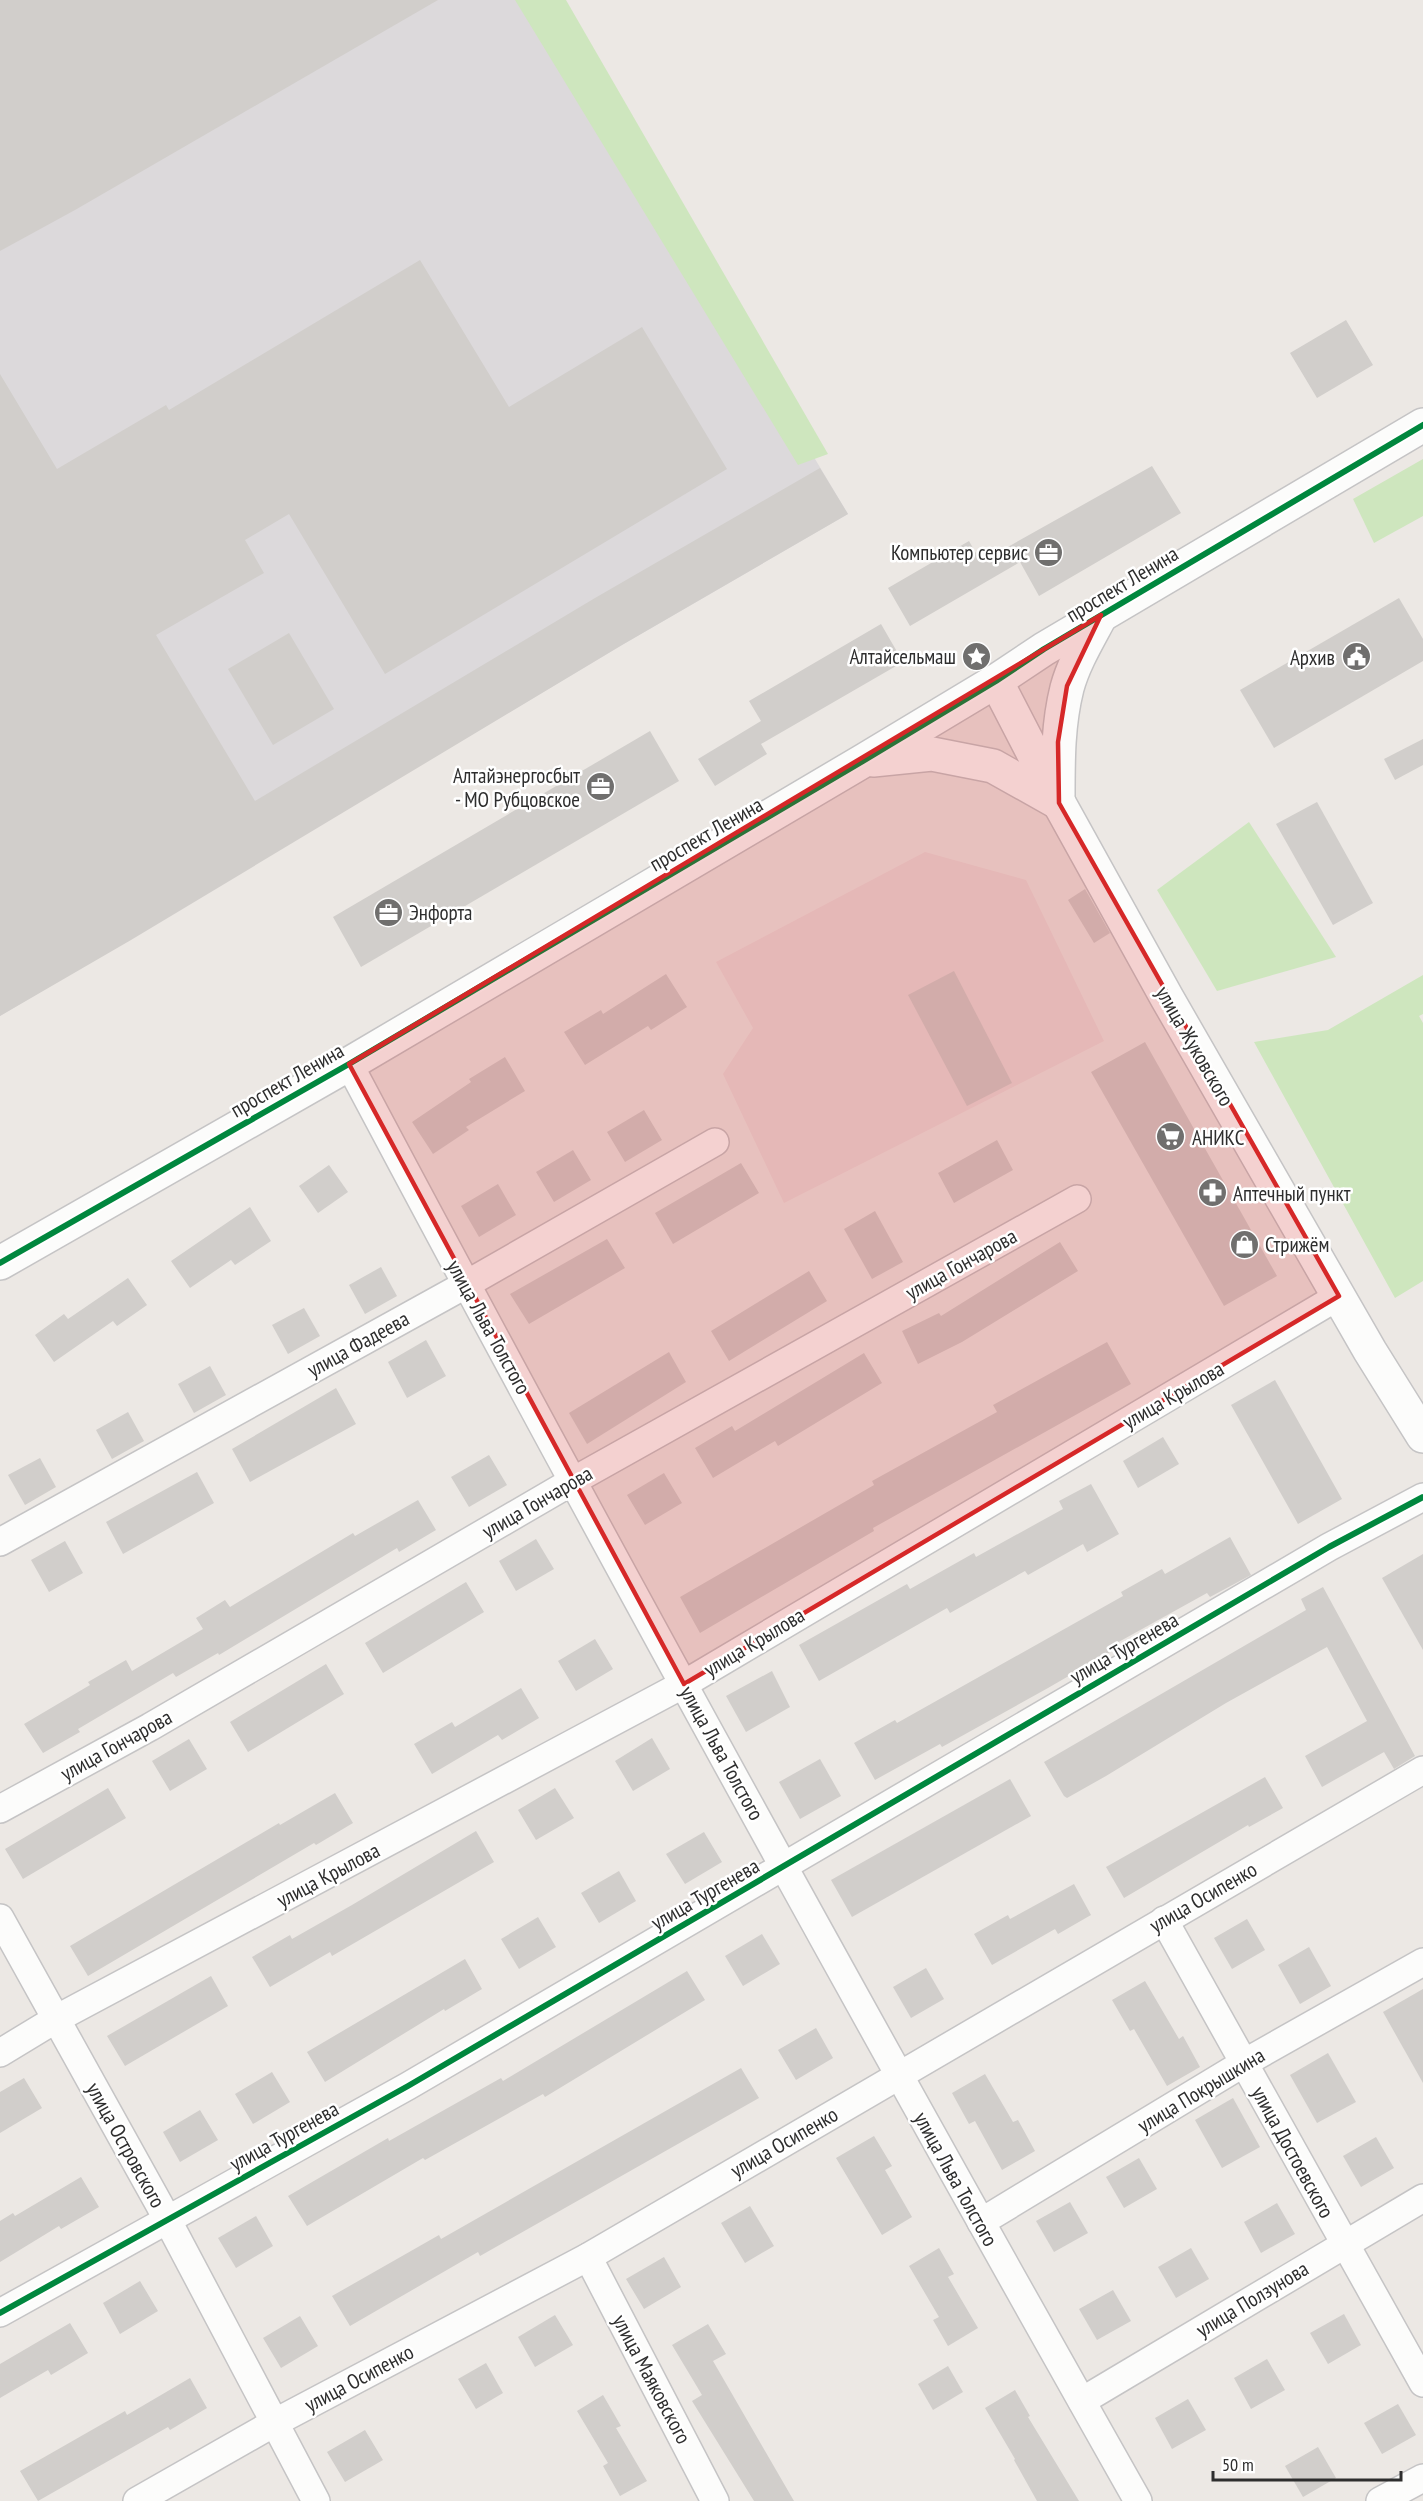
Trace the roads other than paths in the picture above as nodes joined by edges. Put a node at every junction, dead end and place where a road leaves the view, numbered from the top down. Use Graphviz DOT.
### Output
graph roads {
  1 [pos="1423,425"];
  2 [pos="1101,615"];
  3 [pos="996,681"];
  4 [pos="863,761"];
  5 [pos="1059,803"];
  6 [pos="348,1064"];
  7 [pos="715,1142"];
  8 [pos="1077,1199"];
  9 [pos="0,1263"];
  10 [pos="465,1284"];
  11 [pos="1339,1296"];
  12 [pos="1423,1436"];
  13 [pos="573,1481"];
  14 [pos="1423,1497"];
  15 [pos="0,1542"];
  16 [pos="684,1684"];
  17 [pos="1423,1770"];
  18 [pos="0,1809"];
  19 [pos="784,1867"];
  20 [pos="0,1918"];
  21 [pos="1164,1920"];
  22 [pos="1423,1962"];
  23 [pos="56,2019"];
  24 [pos="0,2053"];
  25 [pos="1244,2063"];
  26 [pos="898,2075"];
  27 [pos="1423,2198"];
  28 [pos="167,2219"];
  29 [pos="981,2222"];
  30 [pos="1345,2244"];
  31 [pos="588,2257"];
  32 [pos="0,2313"];
  33 [pos="1423,2383"];
  34 [pos="1082,2401"];
  35 [pos="274,2424"];
  36 [pos="1423,2478"];
  37 [pos="137,2501"];
  38 [pos="316,2501"];
  39 [pos="715,2501"];
  40 [pos="1138,2501"];
  41 [pos="1380,2501"];
  1 -- 2 [label="street, проспект Ленина"];
  2 -- 3 [label="street, проспект Ленина"];
  2 -- 5 [label="street"];
  3 -- 4 [label="street, проспект Ленина"];
  3 -- 5 [label="street, улица Жуковского"];
  4 -- 5 [label="street"];
  4 -- 6 [label="street, проспект Ленина"];
  5 -- 11 [label="street, улица Жуковского"];
  6 -- 9 [label="street, проспект Ленина"];
  6 -- 10 [label="street, улица Льва Толстого"];
  7 -- 10 [label="street, улица Фадеева"];
  8 -- 13 [label="street, улица Гончарова"];
  10 -- 13 [label="street, улица Льва Толстого"];
  10 -- 15 [label="street, улица Фадеева"];
  11 -- 12 [label="street, улица Жуковского"];
  11 -- 16 [label="street, улица Крылова"];
  13 -- 16 [label="street, улица Льва Толстого"];
  13 -- 18 [label="street, улица Гончарова"];
  14 -- 19 [label="street, улица Тургенева"];
  16 -- 19 [label="street, улица Льва Толстого"];
  16 -- 23 [label="street, улица Крылова"];
  17 -- 21 [label="street, улица Осипенко"];
  19 -- 26 [label="street, улица Льва Толстого"];
  19 -- 28 [label="street, улица Тургенева"];
  20 -- 23 [label="street, улица Островского"];
  21 -- 25 [label="street, улица Достоевского"];
  21 -- 26 [label="street, улица Осипенко"];
  22 -- 25 [label="street, улица Покрышкина"];
  23 -- 24 [label="street, улица Крылова"];
  23 -- 28 [label="street, улица Островского"];
  25 -- 29 [label="street, улица Покрышкина"];
  25 -- 30 [label="street, улица Достоевского"];
  26 -- 29 [label="street, улица Льва Толстого"];
  26 -- 31 [label="street, улица Осипенко"];
  27 -- 30 [label="street, улица Ползунова"];
  28 -- 32 [label="street, улица Тургенева"];
  28 -- 35 [label="street, улица Островского"];
  29 -- 34 [label="street, улица Льва Толстого"];
  30 -- 33 [label="street, улица Достоевского"];
  30 -- 34 [label="street, улица Ползунова"];
  31 -- 35 [label="street, улица Осипенко"];
  31 -- 39 [label="street, улица Маяковского"];
  34 -- 40 [label="street, улица Льва Толстого"];
  35 -- 37 [label="street, улица Осипенко"];
  35 -- 38 [label="street, улица Островского"];
  36 -- 41 [label="street"];
}
